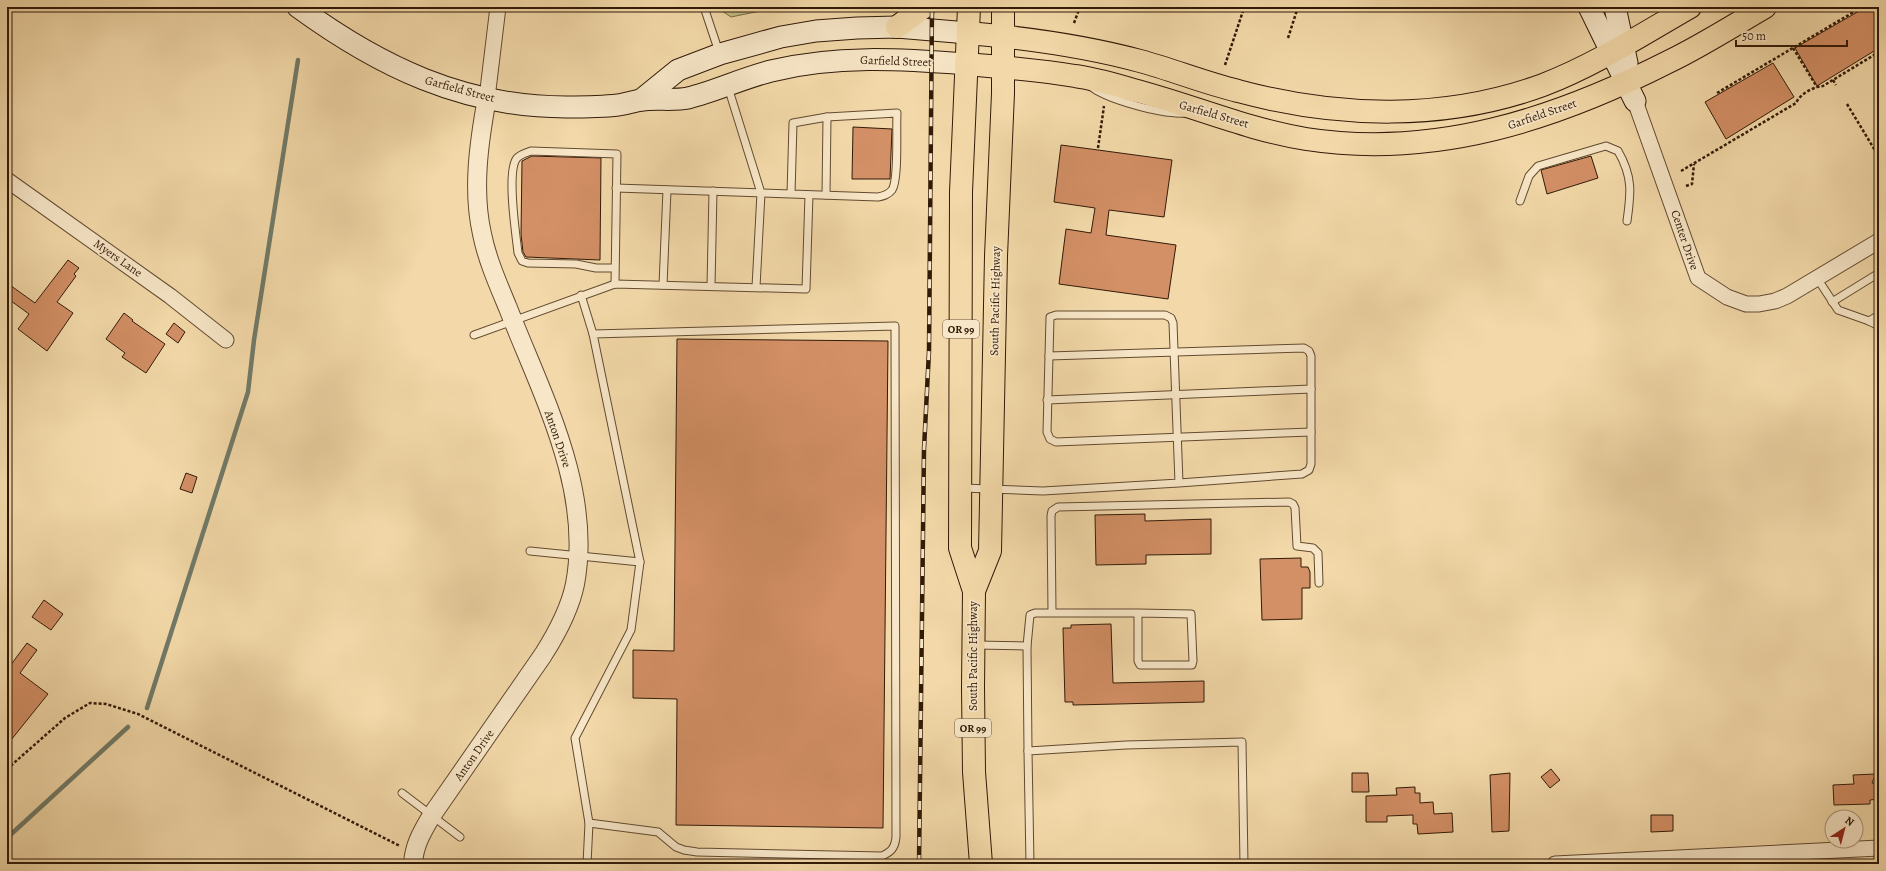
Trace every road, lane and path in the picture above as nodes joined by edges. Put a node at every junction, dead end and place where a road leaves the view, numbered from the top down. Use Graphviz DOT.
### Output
graph roads {
  1 [pos="298,7"];
  2 [pos="498,7"];
  3 [pos="704,7"];
  4 [pos="924,7"];
  5 [pos="940,7"];
  6 [pos="1003,7"];
  7 [pos="1080,7"];
  8 [pos="1298,7"];
  9 [pos="1589,7"];
  10 [pos="1615,7"];
  11 [pos="1690,7"];
  12 [pos="1765,7"];
  13 [pos="1862,7"];
  14 [pos="962,8"];
  15 [pos="1243,12"];
  16 [pos="1074,23"];
  17 [pos="897,27"];
  18 [pos="968,33"];
  19 [pos="1002,36"];
  20 [pos="1288,38"];
  21 [pos="1617,48"];
  22 [pos="1793,48"];
  23 [pos="1879,52"];
  24 [pos="720,54"];
  25 [pos="966,64"];
  26 [pos="1225,65"];
  27 [pos="1003,67"];
  28 [pos="1833,80"];
  29 [pos="1628,81"];
  30 [pos="728,84"];
  31 [pos="1836,85"];
  32 [pos="1817,87"];
  33 [pos="1717,93"];
  34 [pos="488,98"];
  35 [pos="641,100"];
  36 [pos="1104,101"];
  37 [pos="1635,101"];
  38 [pos="1847,104"];
  39 [pos="827,117"];
  40 [pos="1098,148"];
  41 [pos="1879,157"];
  42 [pos="1694,163"];
  43 [pos="1681,171"];
  44 [pos="7,180"];
  45 [pos="1686,186"];
  46 [pos="616,188"];
  47 [pos="667,190"];
  48 [pos="713,191"];
  49 [pos="761,193"];
  50 [pos="791,194"];
  51 [pos="809,195"];
  52 [pos="826,195"];
  53 [pos="1520,201"];
  54 [pos="1627,221"];
  55 [pos="1879,241"];
  56 [pos="615,268"];
  57 [pos="1879,273"];
  58 [pos="1817,278"];
  59 [pos="615,284"];
  60 [pos="663,285"];
  61 [pos="711,286"];
  62 [pos="756,287"];
  63 [pos="581,295"];
  64 [pos="1832,302"];
  65 [pos="1879,315"];
  66 [pos="513,321"];
  67 [pos="1869,321"];
  68 [pos="1879,326"];
  69 [pos="593,334"];
  70 [pos="474,335"];
  71 [pos="226,340"];
  72 [pos="1173,352"];
  73 [pos="1049,356"];
  74 [pos="1311,389"];
  75 [pos="1175,394"];
  76 [pos="1047,400"];
  77 [pos="1311,432"];
  78 [pos="1177,437"];
  79 [pos="1179,483"];
  80 [pos="960,488"];
  81 [pos="992,489"];
  82 [pos="530,551"];
  83 [pos="577,555"];
  84 [pos="640,562"];
  85 [pos="1319,583"];
  86 [pos="974,591"];
  87 [pos="1052,612"];
  88 [pos="1138,613"];
  89 [pos="973,645"];
  90 [pos="1027,646"];
  91 [pos="1028,752"];
  92 [pos="7,769"];
  93 [pos="402,793"];
  94 [pos="432,815"];
  95 [pos="589,823"];
  96 [pos="460,837"];
  97 [pos="1879,848"];
  98 [pos="415,851"];
  99 [pos="587,864"];
  100 [pos="981,864"];
  101 [pos="1030,864"];
  102 [pos="1244,864"];
  103 [pos="1555,864"];
  1 -- 34 [label="main road, Garfield Street"];
  2 -- 34 [label="street, Anton Drive"];
  3 -- 24 [label="lane"];
  4 -- 17 [label="main road"];
  5 -- 14 [label="path"];
  6 -- 19 [label="main road, South Pacific Highway / OR 99"];
  7 -- 16 [label="path"];
  8 -- 20 [label="path"];
  9 -- 21 [label="main road, Center Drive"];
  10 -- 21 [label="main road, Center Drive"];
  11 -- 21 [label="main road, Garfield Street"];
  12 -- 29 [label="main road, Garfield Street"];
  13 -- 22 [label="path"];
  14 -- 18 [label="main road, South Pacific Highway / OR 99"];
  15 -- 26 [label="path"];
  17 -- 18 [label="main road, Garfield Street"];
  17 -- 24 [label="main road, Garfield Street"];
  18 -- 19 [label="main road, Garfield Street"];
  18 -- 25 [label="main road, South Pacific Highway / OR 99"];
  19 -- 21 [label="main road, Garfield Street"];
  19 -- 27 [label="main road, South Pacific Highway / OR 99"];
  21 -- 29 [label="main road, Center Drive"];
  22 -- 32 [label="path"];
  22 -- 33 [label="path"];
  23 -- 28 [label="path"];
  24 -- 35 [label="main road, Garfield Street"];
  25 -- 27 [label="main road, Garfield Street"];
  25 -- 30 [label="main road, Garfield Street"];
  25 -- 80 [label="main road, South Pacific Highway / OR 99"];
  27 -- 29 [label="main road, Garfield Street"];
  27 -- 81 [label="main road, South Pacific Highway / OR 99"];
  28 -- 31 [label="path"];
  28 -- 32 [label="path"];
  29 -- 37 [label="main road, Center Drive"];
  30 -- 35 [label="main road, Garfield Street"];
  30 -- 49 [label="lane"];
  32 -- 42 [label="path"];
  34 -- 35 [label="main road, Garfield Street"];
  34 -- 66 [label="street, Anton Drive"];
  36 -- 40 [label="path"];
  37 -- 58 [label="street, Center Drive"];
  38 -- 41 [label="path"];
  39 -- 50 [label="lane"];
  39 -- 52 [label="lane"];
  39 -- 52 [label="lane"];
  42 -- 43 [label="path"];
  42 -- 45 [label="path"];
  44 -- 71 [label="street, Myers Lane"];
  46 -- 47 [label="lane"];
  46 -- 56 [label="lane"];
  46 -- 56 [label="lane"];
  47 -- 48 [label="lane"];
  47 -- 60 [label="lane"];
  48 -- 49 [label="lane"];
  48 -- 61 [label="lane"];
  49 -- 50 [label="lane"];
  49 -- 62 [label="lane"];
  50 -- 51 [label="lane"];
  51 -- 52 [label="lane"];
  51 -- 62 [label="lane"];
  53 -- 54 [label="lane"];
  55 -- 58 [label="street, Center Drive"];
  56 -- 59 [label="lane"];
  57 -- 64 [label="lane"];
  58 -- 64 [label="lane"];
  59 -- 60 [label="lane"];
  59 -- 63 [label="lane"];
  60 -- 61 [label="lane"];
  61 -- 62 [label="lane"];
  63 -- 66 [label="lane"];
  63 -- 69 [label="lane"];
  64 -- 67 [label="lane"];
  65 -- 67 [label="lane"];
  66 -- 70 [label="lane"];
  66 -- 83 [label="street, Anton Drive"];
  67 -- 68 [label="lane"];
  69 -- 84 [label="lane"];
  69 -- 95 [label="lane"];
  72 -- 73 [label="lane"];
  72 -- 73 [label="lane"];
  72 -- 74 [label="lane"];
  72 -- 75 [label="lane"];
  73 -- 76 [label="lane"];
  74 -- 75 [label="lane"];
  74 -- 77 [label="lane"];
  75 -- 76 [label="lane"];
  75 -- 78 [label="lane"];
  76 -- 78 [label="lane"];
  77 -- 78 [label="lane"];
  77 -- 79 [label="lane"];
  78 -- 79 [label="lane"];
  79 -- 81 [label="lane"];
  80 -- 81 [label="lane"];
  80 -- 86 [label="main road, South Pacific Highway / OR 99"];
  81 -- 86 [label="main road, South Pacific Highway / OR 99"];
  82 -- 83 [label="lane"];
  83 -- 84 [label="lane"];
  83 -- 94 [label="street, Anton Drive"];
  84 -- 95 [label="lane"];
  85 -- 87 [label="lane"];
  86 -- 89 [label="main road, South Pacific Highway / OR 99"];
  87 -- 88 [label="lane"];
  87 -- 90 [label="lane"];
  88 -- 88 [label="lane"];
  89 -- 90 [label="lane"];
  89 -- 100 [label="main road, South Pacific Highway / OR 99"];
  90 -- 91 [label="lane"];
  91 -- 101 [label="lane"];
  91 -- 102 [label="lane"];
  92 -- 98 [label="path"];
  93 -- 94 [label="lane"];
  94 -- 96 [label="lane"];
  94 -- 98 [label="street, Anton Drive"];
  95 -- 99 [label="lane"];
  97 -- 103 [label="street"];
}
